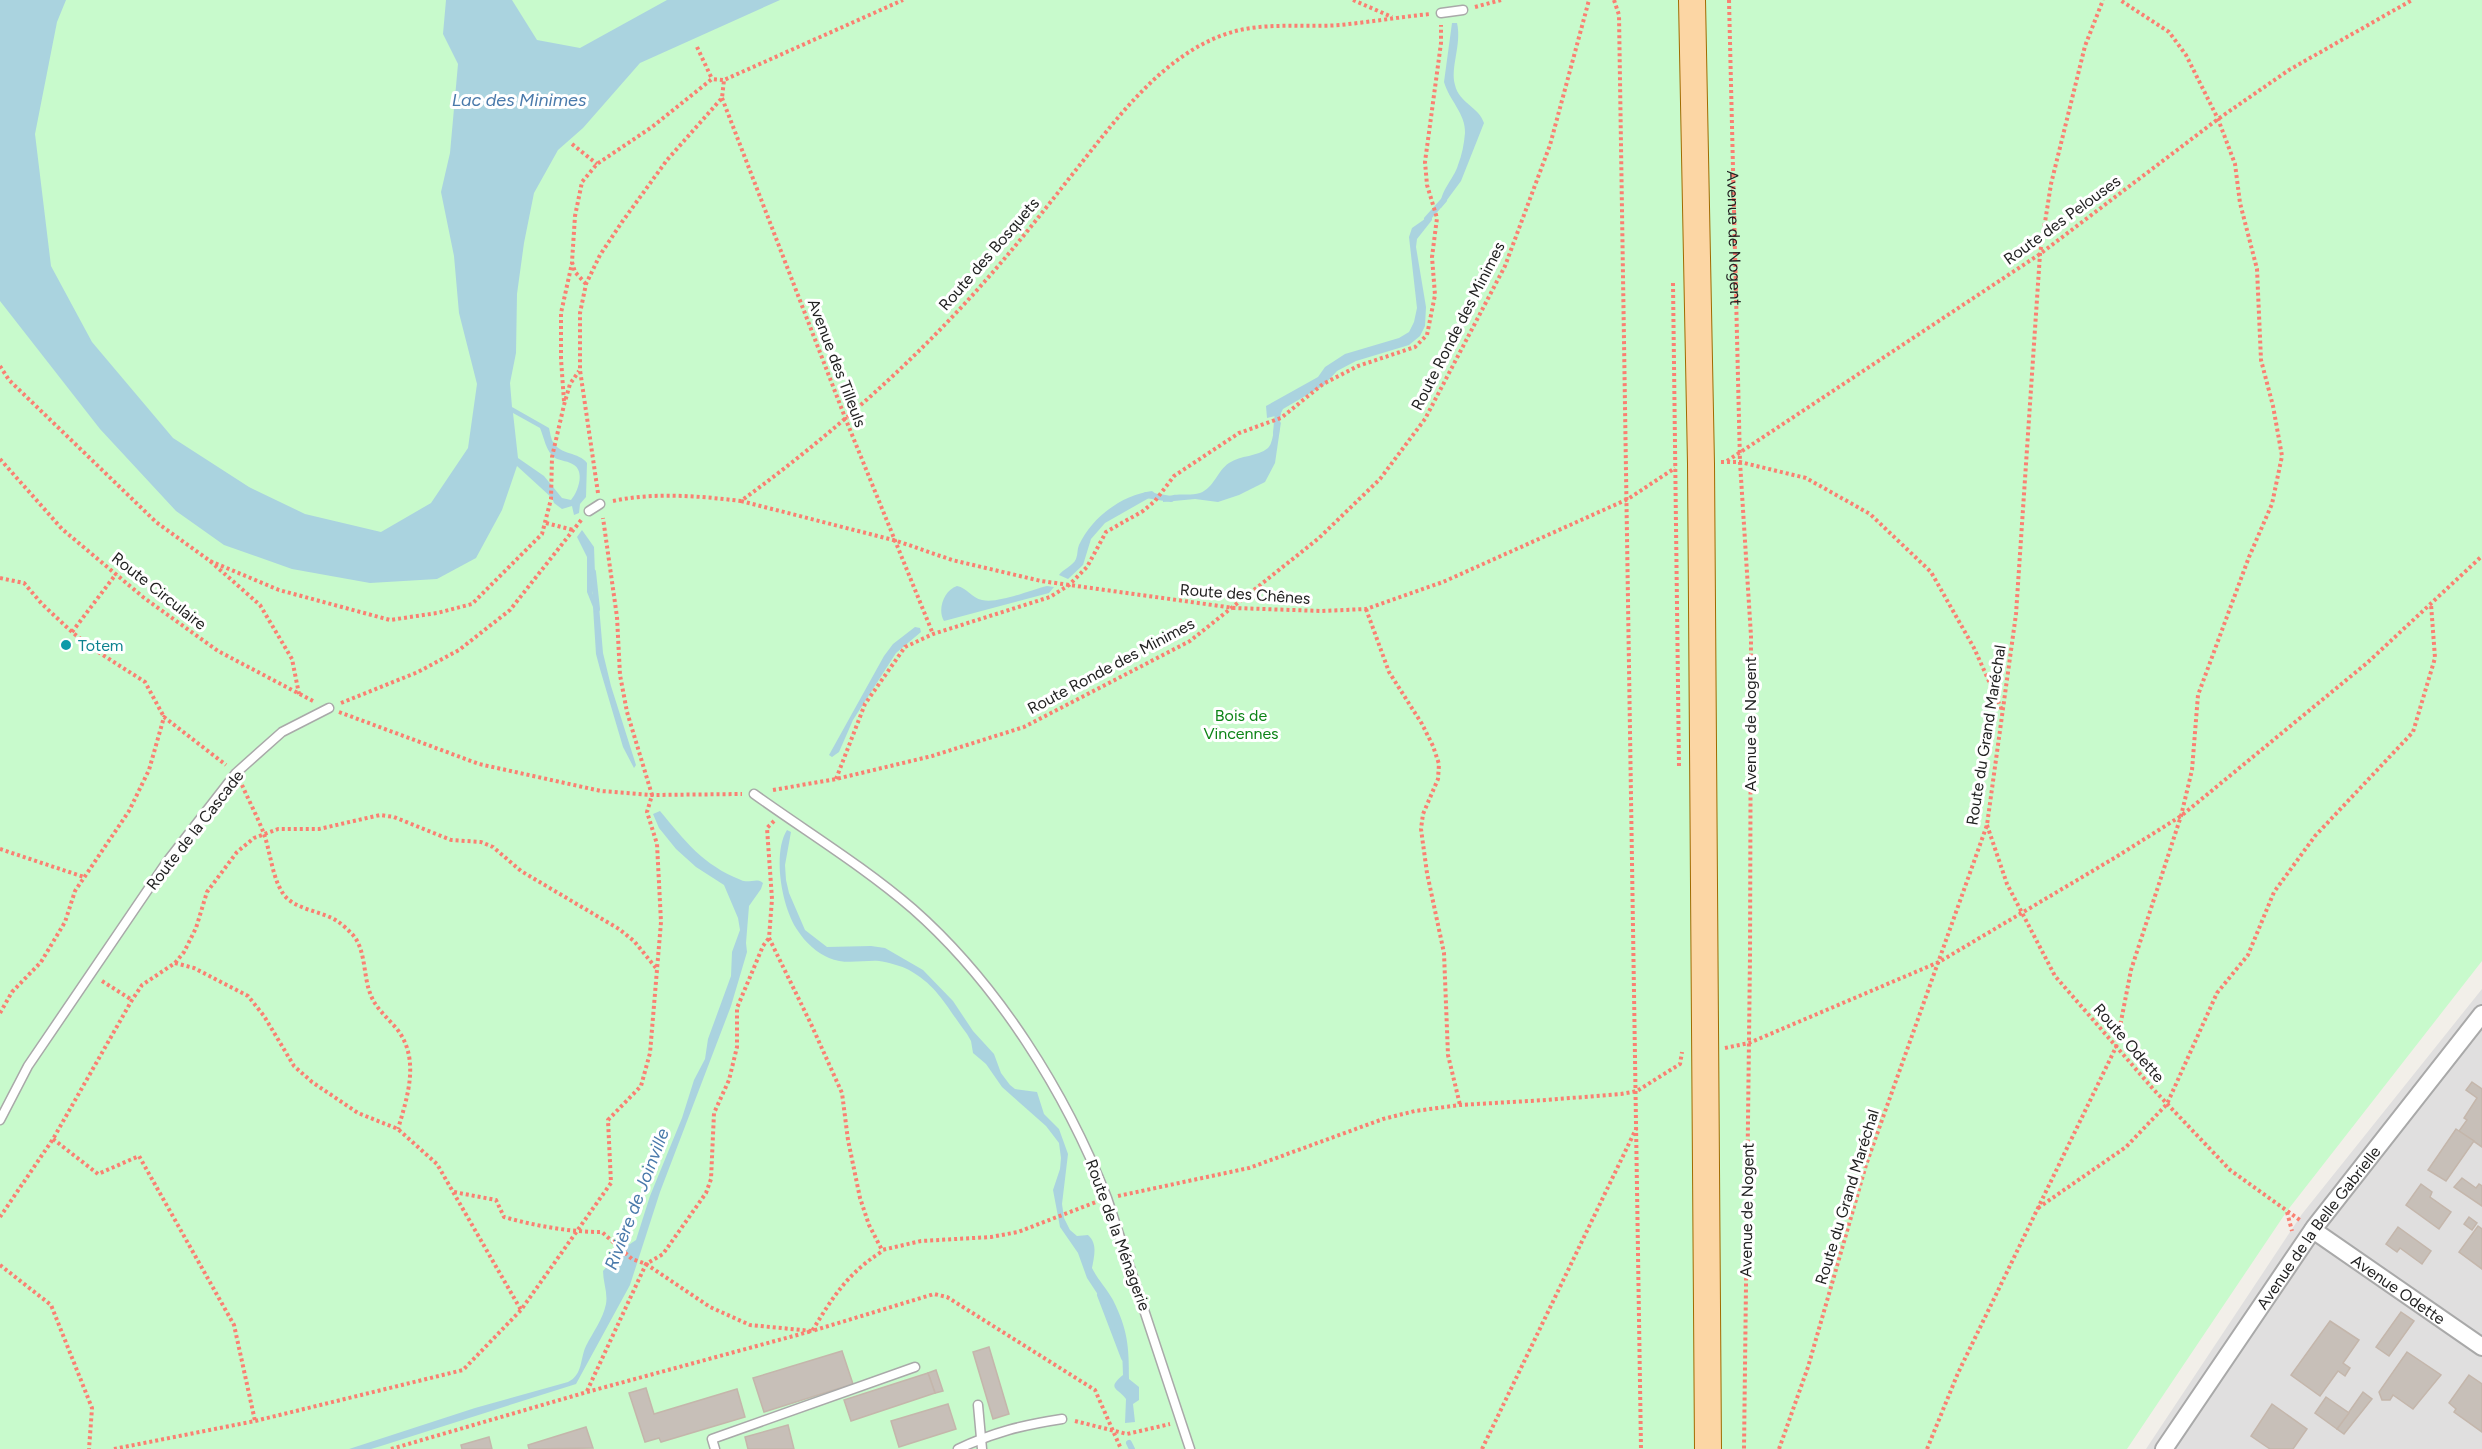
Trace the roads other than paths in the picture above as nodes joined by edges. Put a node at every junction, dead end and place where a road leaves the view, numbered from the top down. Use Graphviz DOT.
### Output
graph roads {
  1 [pos="1692,0"];
  2 [pos="1463,10"];
  3 [pos="1442,12"];
  4 [pos="600,504"];
  5 [pos="589,511"];
  6 [pos="329,708"];
  7 [pos="754,794"];
  8 [pos="2482,1014"];
  9 [pos="0,1120"];
  10 [pos="2313,1230"];
  11 [pos="2482,1347"];
  12 [pos="915,1367"];
  13 [pos="978,1405"];
  14 [pos="1062,1419"];
  15 [pos="982,1437"];
  16 [pos="715,1449"];
  17 [pos="958,1449"];
  18 [pos="982,1449"];
  19 [pos="1190,1449"];
  20 [pos="1708,1449"];
  21 [pos="2164,1449"];
  1 -- 20 [label="main road"];
  2 -- 3 [label="lane"];
  4 -- 5 [label="lane"];
  6 -- 9 [label="lane, Route de la Cascade"];
  7 -- 19 [label="lane, Route de la Ménagerie"];
  8 -- 10 [label="street, Avenue de la Belle Gabrielle"];
  10 -- 11 [label="street, Avenue Odette"];
  10 -- 21 [label="street, Avenue de la Belle Gabrielle"];
  12 -- 16 [label="lane"];
  13 -- 15 [label="lane"];
  14 -- 15 [label="lane"];
  15 -- 17 [label="lane"];
  15 -- 18 [label="lane"];
}
